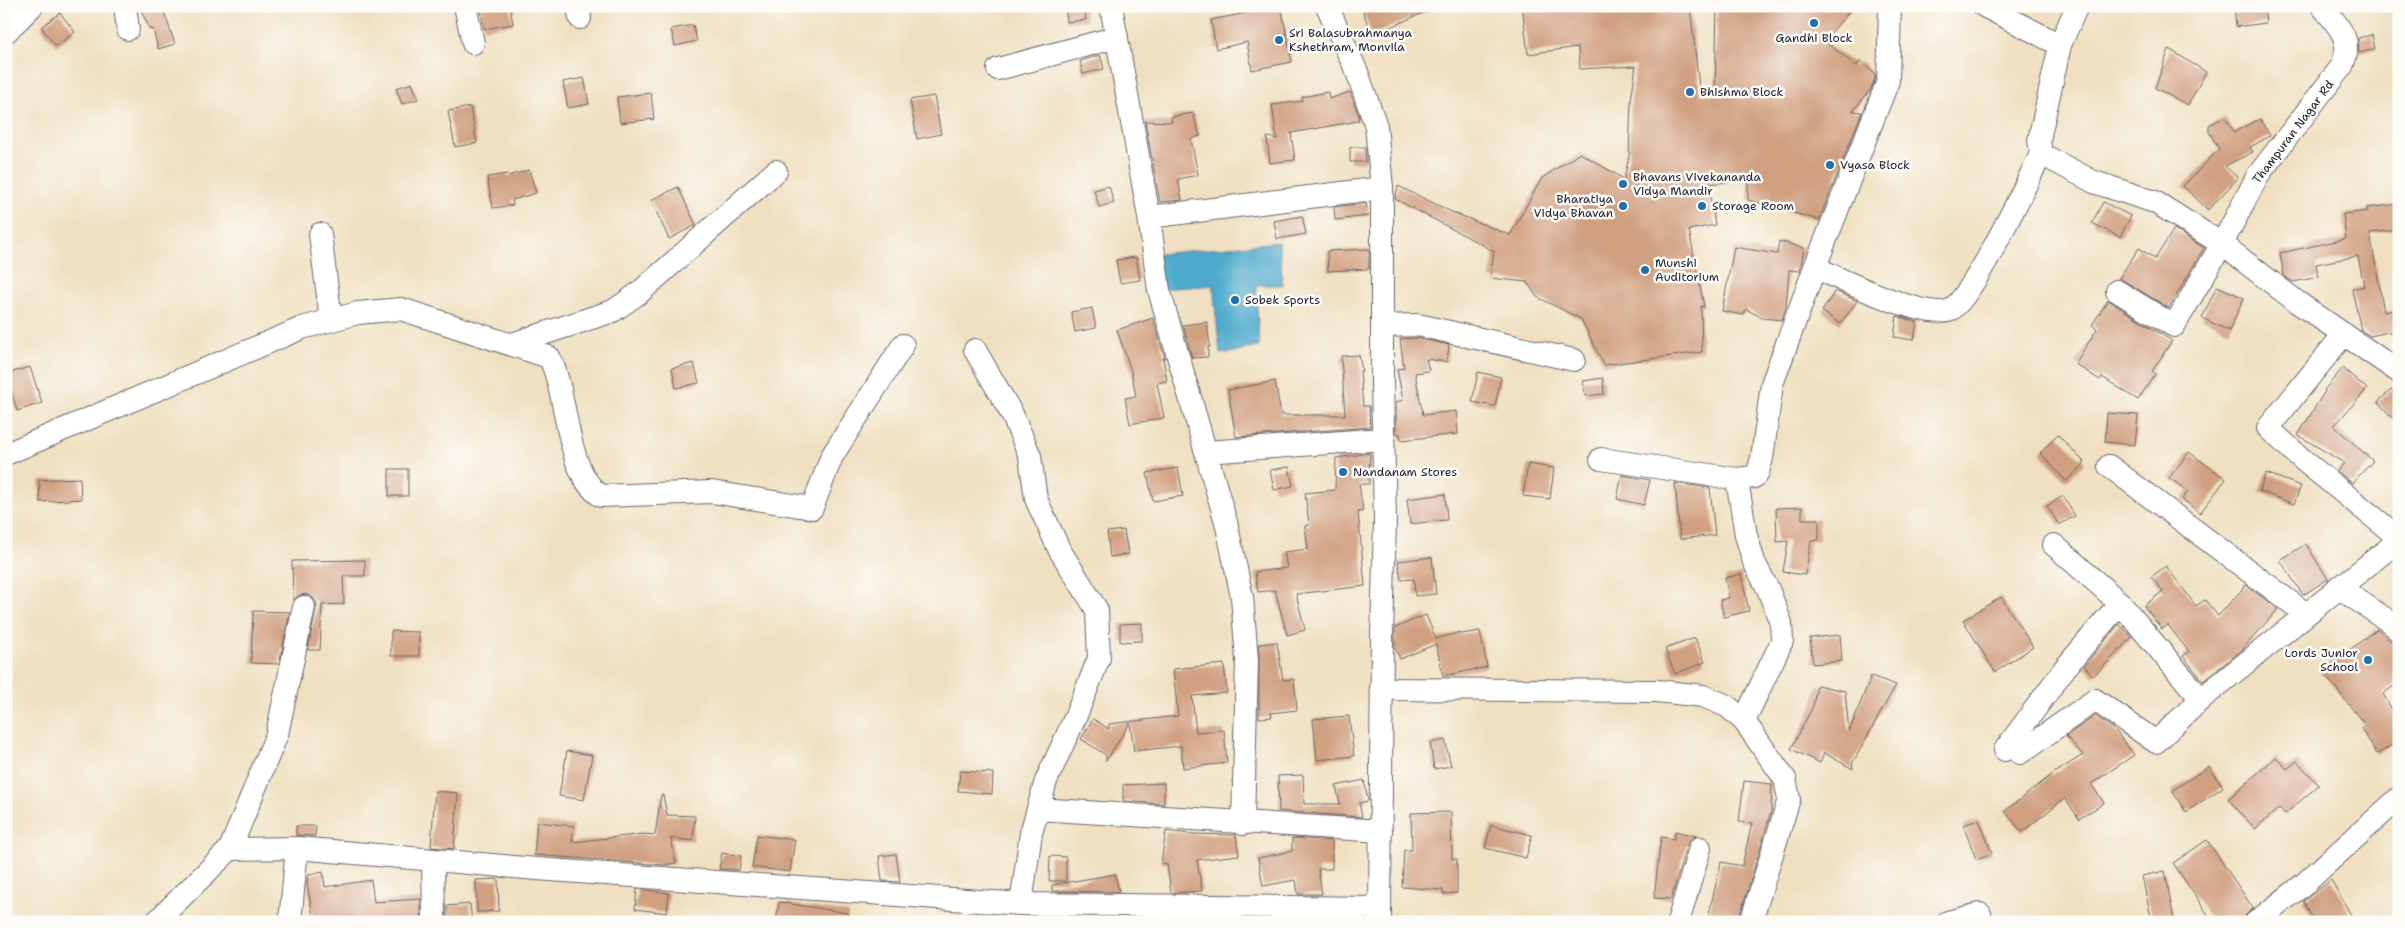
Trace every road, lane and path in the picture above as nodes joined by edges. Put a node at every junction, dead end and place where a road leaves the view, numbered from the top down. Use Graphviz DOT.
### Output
graph roads {
  1 [pos="32,6"];
  2 [pos="125,6"];
  3 [pos="465,6"];
  4 [pos="1111,6"];
  5 [pos="1327,6"];
  6 [pos="1890,6"];
  7 [pos="1984,6"];
  8 [pos="2077,6"];
  9 [pos="2322,6"];
  10 [pos="128,29"];
  11 [pos="6,32"];
  12 [pos="1116,37"];
  13 [pos="473,43"];
  14 [pos="2060,46"];
  15 [pos="998,69"];
  16 [pos="2041,154"];
  17 [pos="776,171"];
  18 [pos="1382,188"];
  19 [pos="1149,217"];
  20 [pos="320,234"];
  21 [pos="2229,250"];
  22 [pos="1815,267"];
  23 [pos="2117,292"];
  24 [pos="331,320"];
  25 [pos="1383,326"];
  26 [pos="2344,334"];
  27 [pos="512,344"];
  28 [pos="903,346"];
  29 [pos="975,350"];
  30 [pos="1574,360"];
  31 [pos="2399,372"];
  32 [pos="1383,439"];
  33 [pos="1206,452"];
  34 [pos="6,454"];
  35 [pos="1601,459"];
  36 [pos="2109,466"];
  37 [pos="1737,479"];
  38 [pos="2399,539"];
  39 [pos="2054,545"];
  40 [pos="2338,587"];
  41 [pos="2120,603"];
  42 [pos="304,607"];
  43 [pos="2306,614"];
  44 [pos="2399,631"];
  45 [pos="1381,689"];
  46 [pos="2202,699"];
  47 [pos="1744,721"];
  48 [pos="2399,798"];
  49 [pos="1038,809"];
  50 [pos="1243,824"];
  51 [pos="1381,831"];
  52 [pos="297,848"];
  53 [pos="1700,848"];
  54 [pos="230,849"];
  55 [pos="433,860"];
  56 [pos="1021,904"];
  57 [pos="1980,914"];
  58 [pos="1380,915"];
  59 [pos="156,922"];
  60 [pos="290,922"];
  61 [pos="434,922"];
  62 [pos="1678,922"];
  63 [pos="1751,922"];
  64 [pos="1948,922"];
  65 [pos="2256,922"];
  1 -- 11 [label="street"];
  2 -- 10 [label="street"];
  3 -- 13 [label="street"];
  4 -- 12 [label="street"];
  5 -- 18 [label="street"];
  6 -- 22 [label="street"];
  7 -- 14 [label="street"];
  8 -- 14 [label="street"];
  9 -- 21 [label="street, Thampuran Nagar Rd"];
  12 -- 15 [label="street"];
  12 -- 19 [label="street"];
  14 -- 16 [label="street"];
  16 -- 21 [label="street"];
  16 -- 22 [label="street"];
  17 -- 27 [label="street"];
  18 -- 19 [label="street"];
  18 -- 25 [label="street"];
  19 -- 33 [label="street"];
  20 -- 24 [label="street"];
  21 -- 23 [label="street, Thampuran Nagar Rd"];
  21 -- 26 [label="street"];
  22 -- 37 [label="street"];
  24 -- 27 [label="street"];
  24 -- 34 [label="street"];
  25 -- 30 [label="street"];
  25 -- 32 [label="street"];
  26 -- 31 [label="street"];
  26 -- 38 [label="street"];
  27 -- 28 [label="street"];
  29 -- 49 [label="street"];
  32 -- 33 [label="street"];
  32 -- 45 [label="street"];
  33 -- 50 [label="street"];
  35 -- 37 [label="street"];
  36 -- 43 [label="street"];
  37 -- 47 [label="street"];
  38 -- 40 [label="street"];
  39 -- 41 [label="street"];
  40 -- 43 [label="street"];
  40 -- 44 [label="street"];
  41 -- 46 [label="street"];
  41 -- 46 [label="street"];
  42 -- 54 [label="street"];
  43 -- 46 [label="street"];
  45 -- 47 [label="street"];
  45 -- 51 [label="street"];
  47 -- 63 [label="street"];
  48 -- 65 [label="street"];
  49 -- 50 [label="street"];
  49 -- 56 [label="street"];
  50 -- 51 [label="street"];
  51 -- 58 [label="street"];
  52 -- 54 [label="street"];
  52 -- 55 [label="street"];
  52 -- 60 [label="street"];
  53 -- 62 [label="street"];
  54 -- 59 [label="street"];
  55 -- 56 [label="street"];
  55 -- 61 [label="street"];
  56 -- 58 [label="street"];
  57 -- 64 [label="street"];
}
